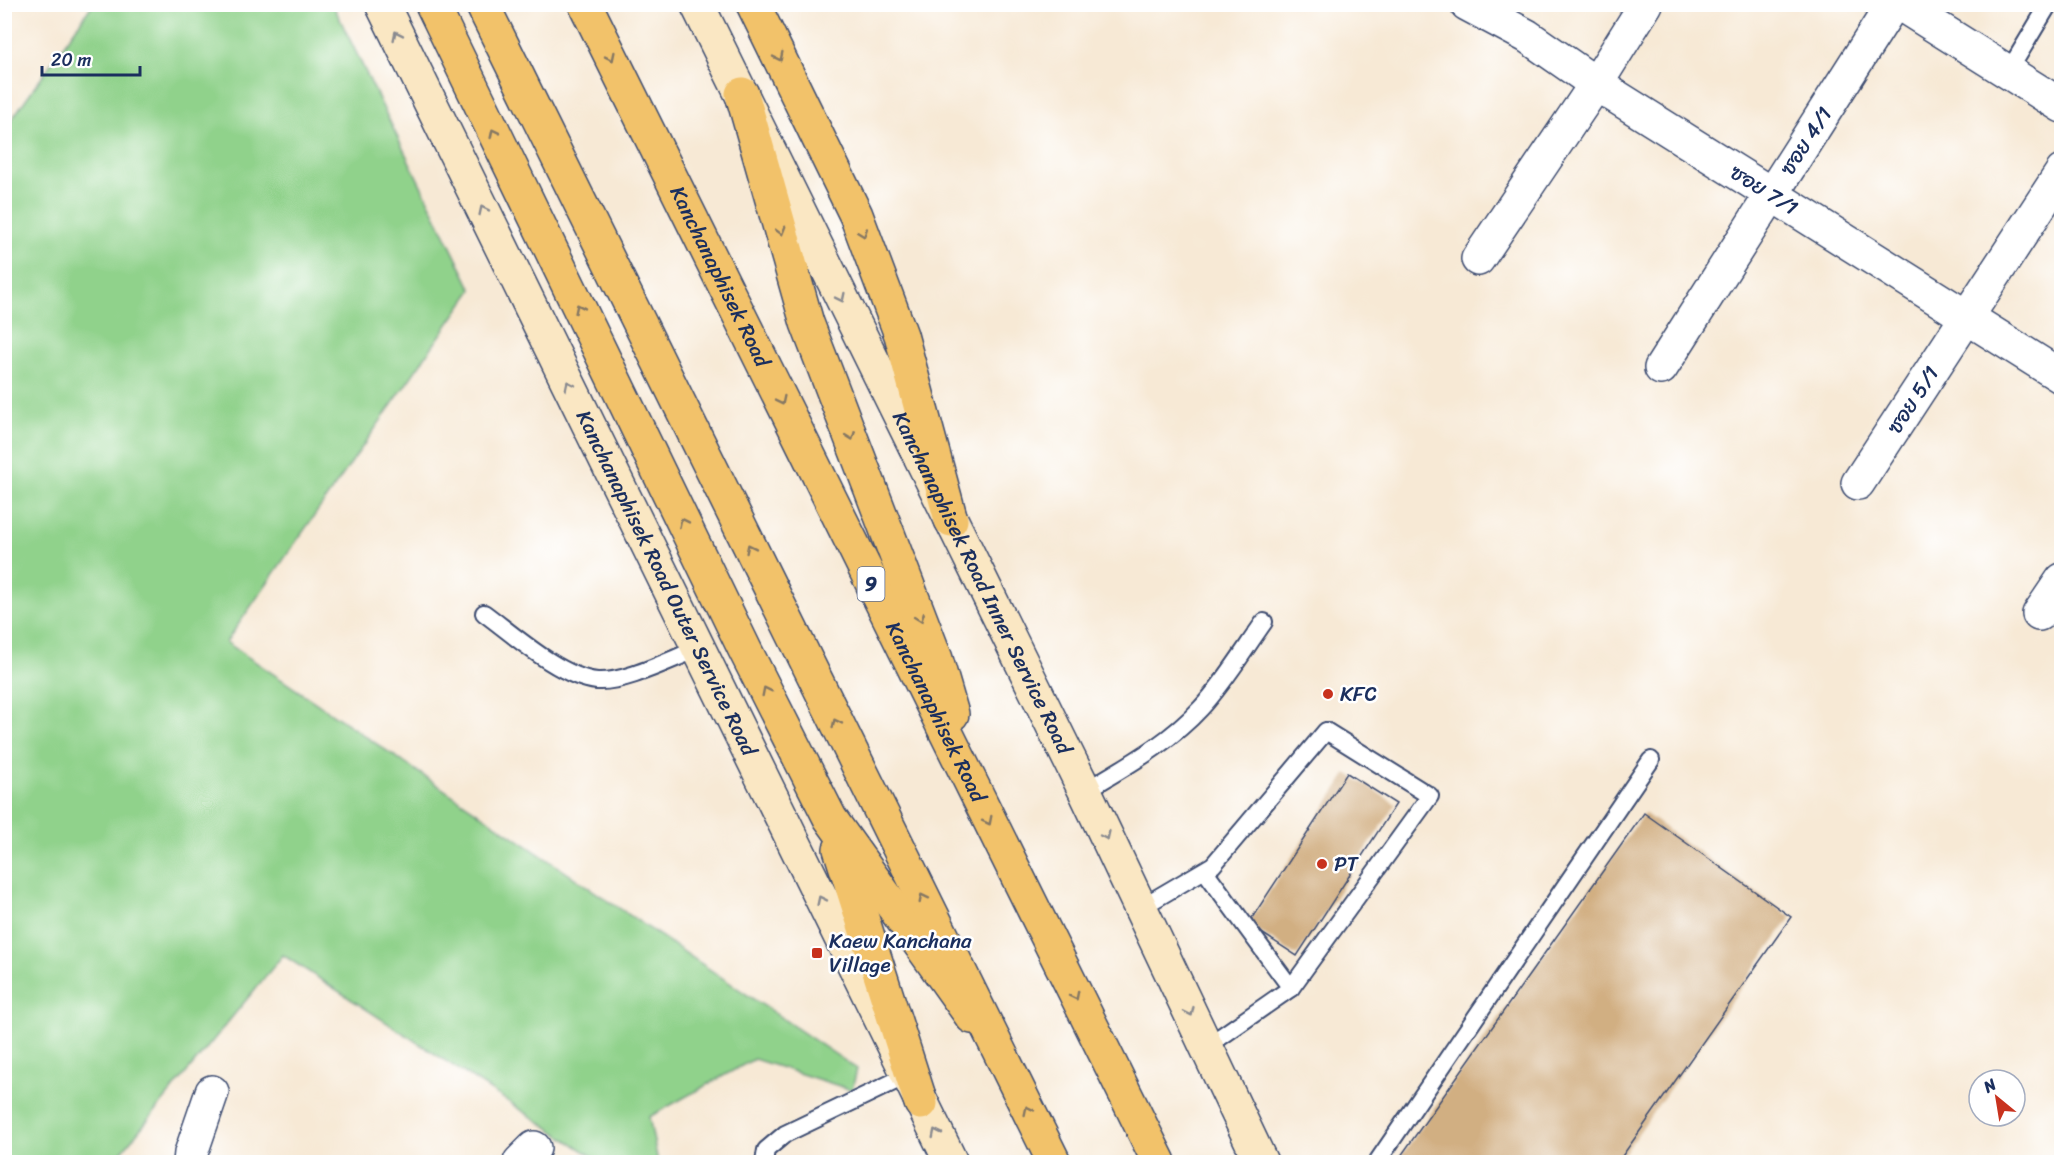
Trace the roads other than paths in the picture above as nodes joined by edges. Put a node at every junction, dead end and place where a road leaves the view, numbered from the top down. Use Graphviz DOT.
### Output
graph roads {
  1 [pos="382,4"];
  2 [pos="432,4"];
  3 [pos="482,4"];
  4 [pos="585,4"];
  5 [pos="697,4"];
  6 [pos="753,4"];
  7 [pos="1467,4"];
  8 [pos="1646,4"];
  9 [pos="1893,4"];
  10 [pos="1900,4"];
  11 [pos="2049,4"];
  12 [pos="2007,74"];
  13 [pos="1596,84"];
  14 [pos="742,94"];
  15 [pos="2061,106"];
  16 [pos="2061,172"];
  17 [pos="1772,195"];
  18 [pos="1478,259"];
  19 [pos="1967,316"];
  20 [pos="1661,368"];
  21 [pos="2061,377"];
  22 [pos="1858,483"];
  23 [pos="951,520"];
  24 [pos="2061,580"];
  25 [pos="484,613"];
  26 [pos="2039,614"];
  27 [pos="1264,622"];
  28 [pos="698,649"];
  29 [pos="1651,760"];
  30 [pos="1085,791"];
  31 [pos="974,793"];
  32 [pos="830,818"];
  33 [pos="1205,871"];
  34 [pos="1140,908"];
  35 [pos="1291,988"];
  36 [pos="1206,1047"];
  37 [pos="1006,1065"];
  38 [pos="914,1089"];
  39 [pos="212,1092"];
  40 [pos="190,1162"];
  41 [pos="764,1162"];
  42 [pos="951,1162"];
  43 [pos="1054,1162"];
  44 [pos="1159,1162"];
  45 [pos="1261,1162"];
  46 [pos="1377,1162"];
  28 -- 1 [label="main road, Kanchanaphisek Road Outer Service Road, one-way"];
  32 -- 2 [label="main road, one-way"];
  37 -- 3 [label="main road, one-way"];
  4 -- 31 [label="main road, Kanchanaphisek Road / 9, one-way"];
  5 -- 14 [label="main road, Kanchanaphisek Road Inner Service Road"];
  6 -- 23 [label="main road, one-way"];
  7 -- 13 [label="street, ซอย 7/1"];
  8 -- 13 [label="street"];
  9 -- 17 [label="street, ซอย 4/1"];
  10 -- 12 [label="street"];
  11 -- 12 [label="lane"];
  12 -- 15 [label="street"];
  13 -- 17 [label="street, ซอย 7/1"];
  13 -- 18 [label="street"];
  14 -- 23 [label="main road, Kanchanaphisek Road Inner Service Road, one-way"];
  14 -- 31 [label="main road, one-way"];
  16 -- 19 [label="street, ซอย 5/1"];
  17 -- 19 [label="street, ซอย 7/1"];
  17 -- 20 [label="street, ซอย 4/1"];
  19 -- 21 [label="street, ซอย 7/1"];
  19 -- 22 [label="street, ซอย 5/1"];
  23 -- 30 [label="main road, Kanchanaphisek Road Inner Service Road"];
  24 -- 26 [label="street"];
  25 -- 28 [label="lane"];
  27 -- 30 [label="lane"];
  38 -- 28 [label="main road, Kanchanaphisek Road Outer Service Road, one-way"];
  29 -- 46 [label="lane"];
  30 -- 34 [label="main road, Kanchanaphisek Road Inner Service Road, one-way"];
  31 -- 44 [label="main road, Kanchanaphisek Road / 9, one-way"];
  32 -- 37 [label="main road"];
  32 -- 38 [label="main road"];
  33 -- 34 [label="lane"];
  33 -- 35 [label="lane"];
  33 -- 35 [label="lane"];
  34 -- 36 [label="main road, Kanchanaphisek Road Inner Service Road, one-way"];
  35 -- 36 [label="lane"];
  36 -- 45 [label="main road, Kanchanaphisek Road Inner Service Road"];
  43 -- 37 [label="main road, one-way"];
  38 -- 41 [label="lane"];
  42 -- 38 [label="main road, Kanchanaphisek Road Outer Service Road, one-way"];
  39 -- 40 [label="street"];
}
